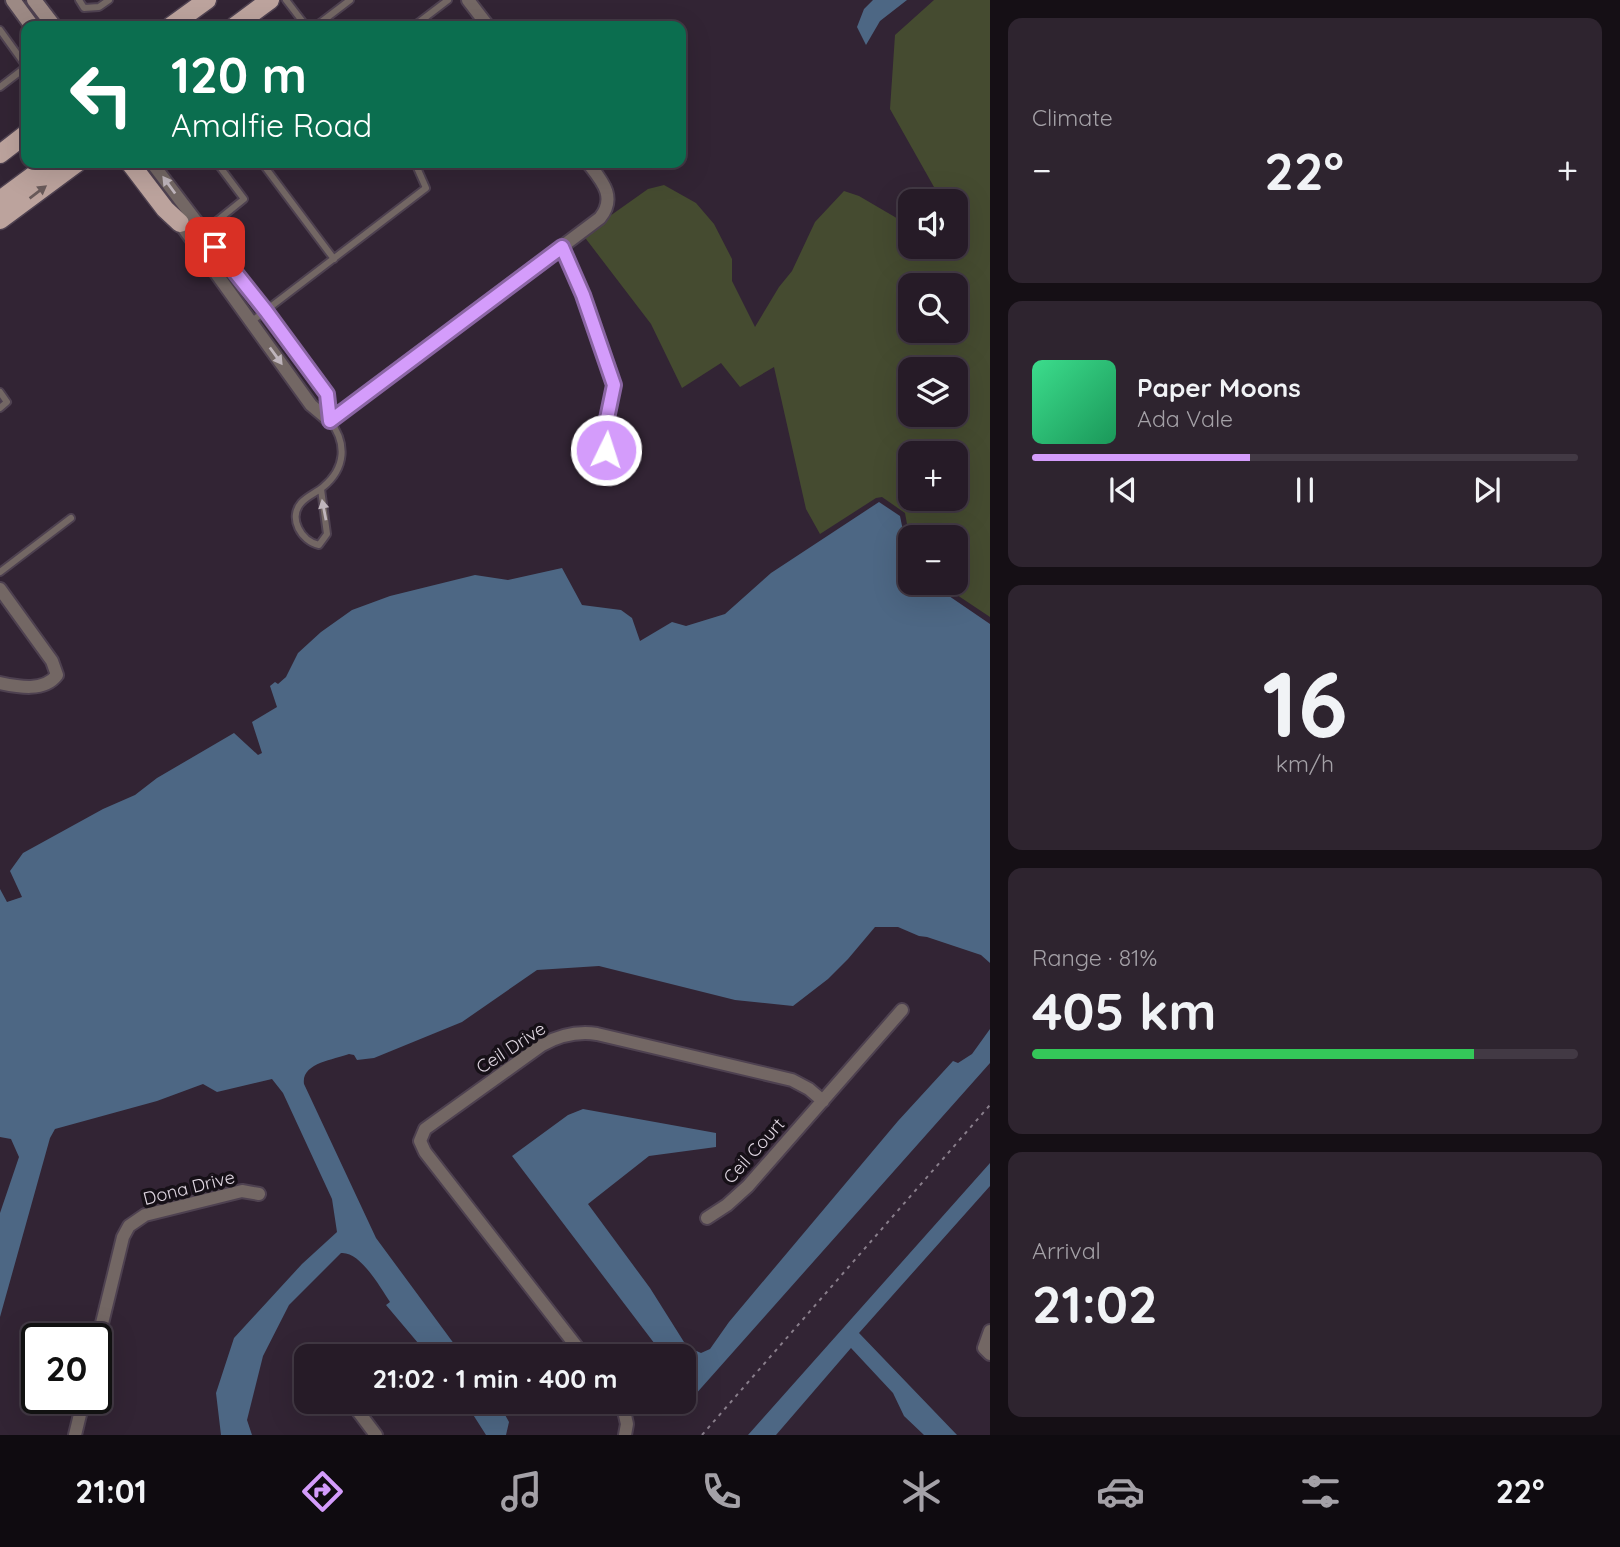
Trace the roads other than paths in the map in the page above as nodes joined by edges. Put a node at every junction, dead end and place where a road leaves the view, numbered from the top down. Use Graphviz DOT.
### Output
graph roads {
  1 [pos="13,0"];
  2 [pos="34,0"];
  3 [pos="79,0"];
  4 [pos="109,0"];
  5 [pos="206,0"];
  6 [pos="270,0"];
  7 [pos="286,0"];
  8 [pos="350,0"];
  9 [pos="433,0"];
  10 [pos="448,0"];
  11 [pos="468,0"];
  12 [pos="438,8"];
  13 [pos="28,21"];
  14 [pos="50,21"];
  15 [pos="179,21"];
  16 [pos="242,21"];
  17 [pos="302,21"];
  18 [pos="323,21"];
  19 [pos="421,21"];
  20 [pos="484,21"];
  21 [pos="0,30"];
  22 [pos="21,59"];
  23 [pos="21,70"];
  24 [pos="0,87"];
  25 [pos="21,138"];
  26 [pos="0,154"];
  27 [pos="43,168"];
  28 [pos="70,168"];
  29 [pos="136,168"];
  30 [pos="156,168"];
  31 [pos="222,168"];
  32 [pos="266,168"];
  33 [pos="417,168"];
  34 [pos="592,168"];
  35 [pos="0,200"];
  36 [pos="0,220"];
  37 [pos="180,223"];
  38 [pos="198,226"];
  39 [pos="562,247"];
  40 [pos="334,259"];
  41 [pos="266,311"];
  42 [pos="252,321"];
  43 [pos="0,392"];
  44 [pos="0,408"];
  45 [pos="330,421"];
  46 [pos="608,466"];
  47 [pos="321,489"];
  48 [pos="71,518"];
  49 [pos="0,572"];
  50 [pos="0,589"];
  51 [pos="0,683"];
  52 [pos="902,1010"];
  53 [pos="823,1101"];
  54 [pos="259,1194"];
  55 [pos="707,1218"];
  56 [pos="102,1323"];
  57 [pos="990,1331"];
  58 [pos="575,1344"];
  59 [pos="987,1351"];
  60 [pos="80,1414"];
  61 [pos="360,1414"];
  62 [pos="75,1435"];
  63 [pos="376,1435"];
  1 -- 13 [label="street"];
  2 -- 14 [label="street"];
  3 -- 4 [label="lane"];
  5 -- 15 [label="main road"];
  6 -- 16 [label="main road"];
  7 -- 17 [label="lane"];
  8 -- 18 [label="lane"];
  9 -- 12 [label="lane"];
  10 -- 12 [label="lane"];
  11 -- 20 [label="street"];
  12 -- 19 [label="lane"];
  21 -- 22 [label="lane"];
  23 -- 24 [label="lane"];
  25 -- 26 [label="main road"];
  27 -- 35 [label="main road"];
  36 -- 28 [label="main road, one-way"];
  29 -- 37 [label="main road"];
  38 -- 30 [label="street, one-way"];
  31 -- 38 [label="lane"];
  32 -- 40 [label="lane"];
  33 -- 40 [label="lane"];
  34 -- 39 [label="street"];
  37 -- 38 [label="lane"];
  37 -- 42 [label="street"];
  38 -- 41 [label="street"];
  39 -- 45 [label="street"];
  39 -- 46 [label="lane"];
  40 -- 41 [label="lane"];
  41 -- 42 [label="lane"];
  41 -- 45 [label="street"];
  42 -- 45 [label="street, one-way"];
  43 -- 44 [label="lane"];
  45 -- 47 [label="lane"];
  47 -- 47 [label="lane, one-way"];
  48 -- 49 [label="lane"];
  50 -- 51 [label="street"];
  52 -- 53 [label="street"];
  53 -- 55 [label="street, Ceil Court"];
  53 -- 58 [label="street, Ceil Drive"];
  54 -- 56 [label="street, Dona Drive"];
  57 -- 59 [label="street"];
  60 -- 62 [label="street"];
  61 -- 63 [label="street"];
}
